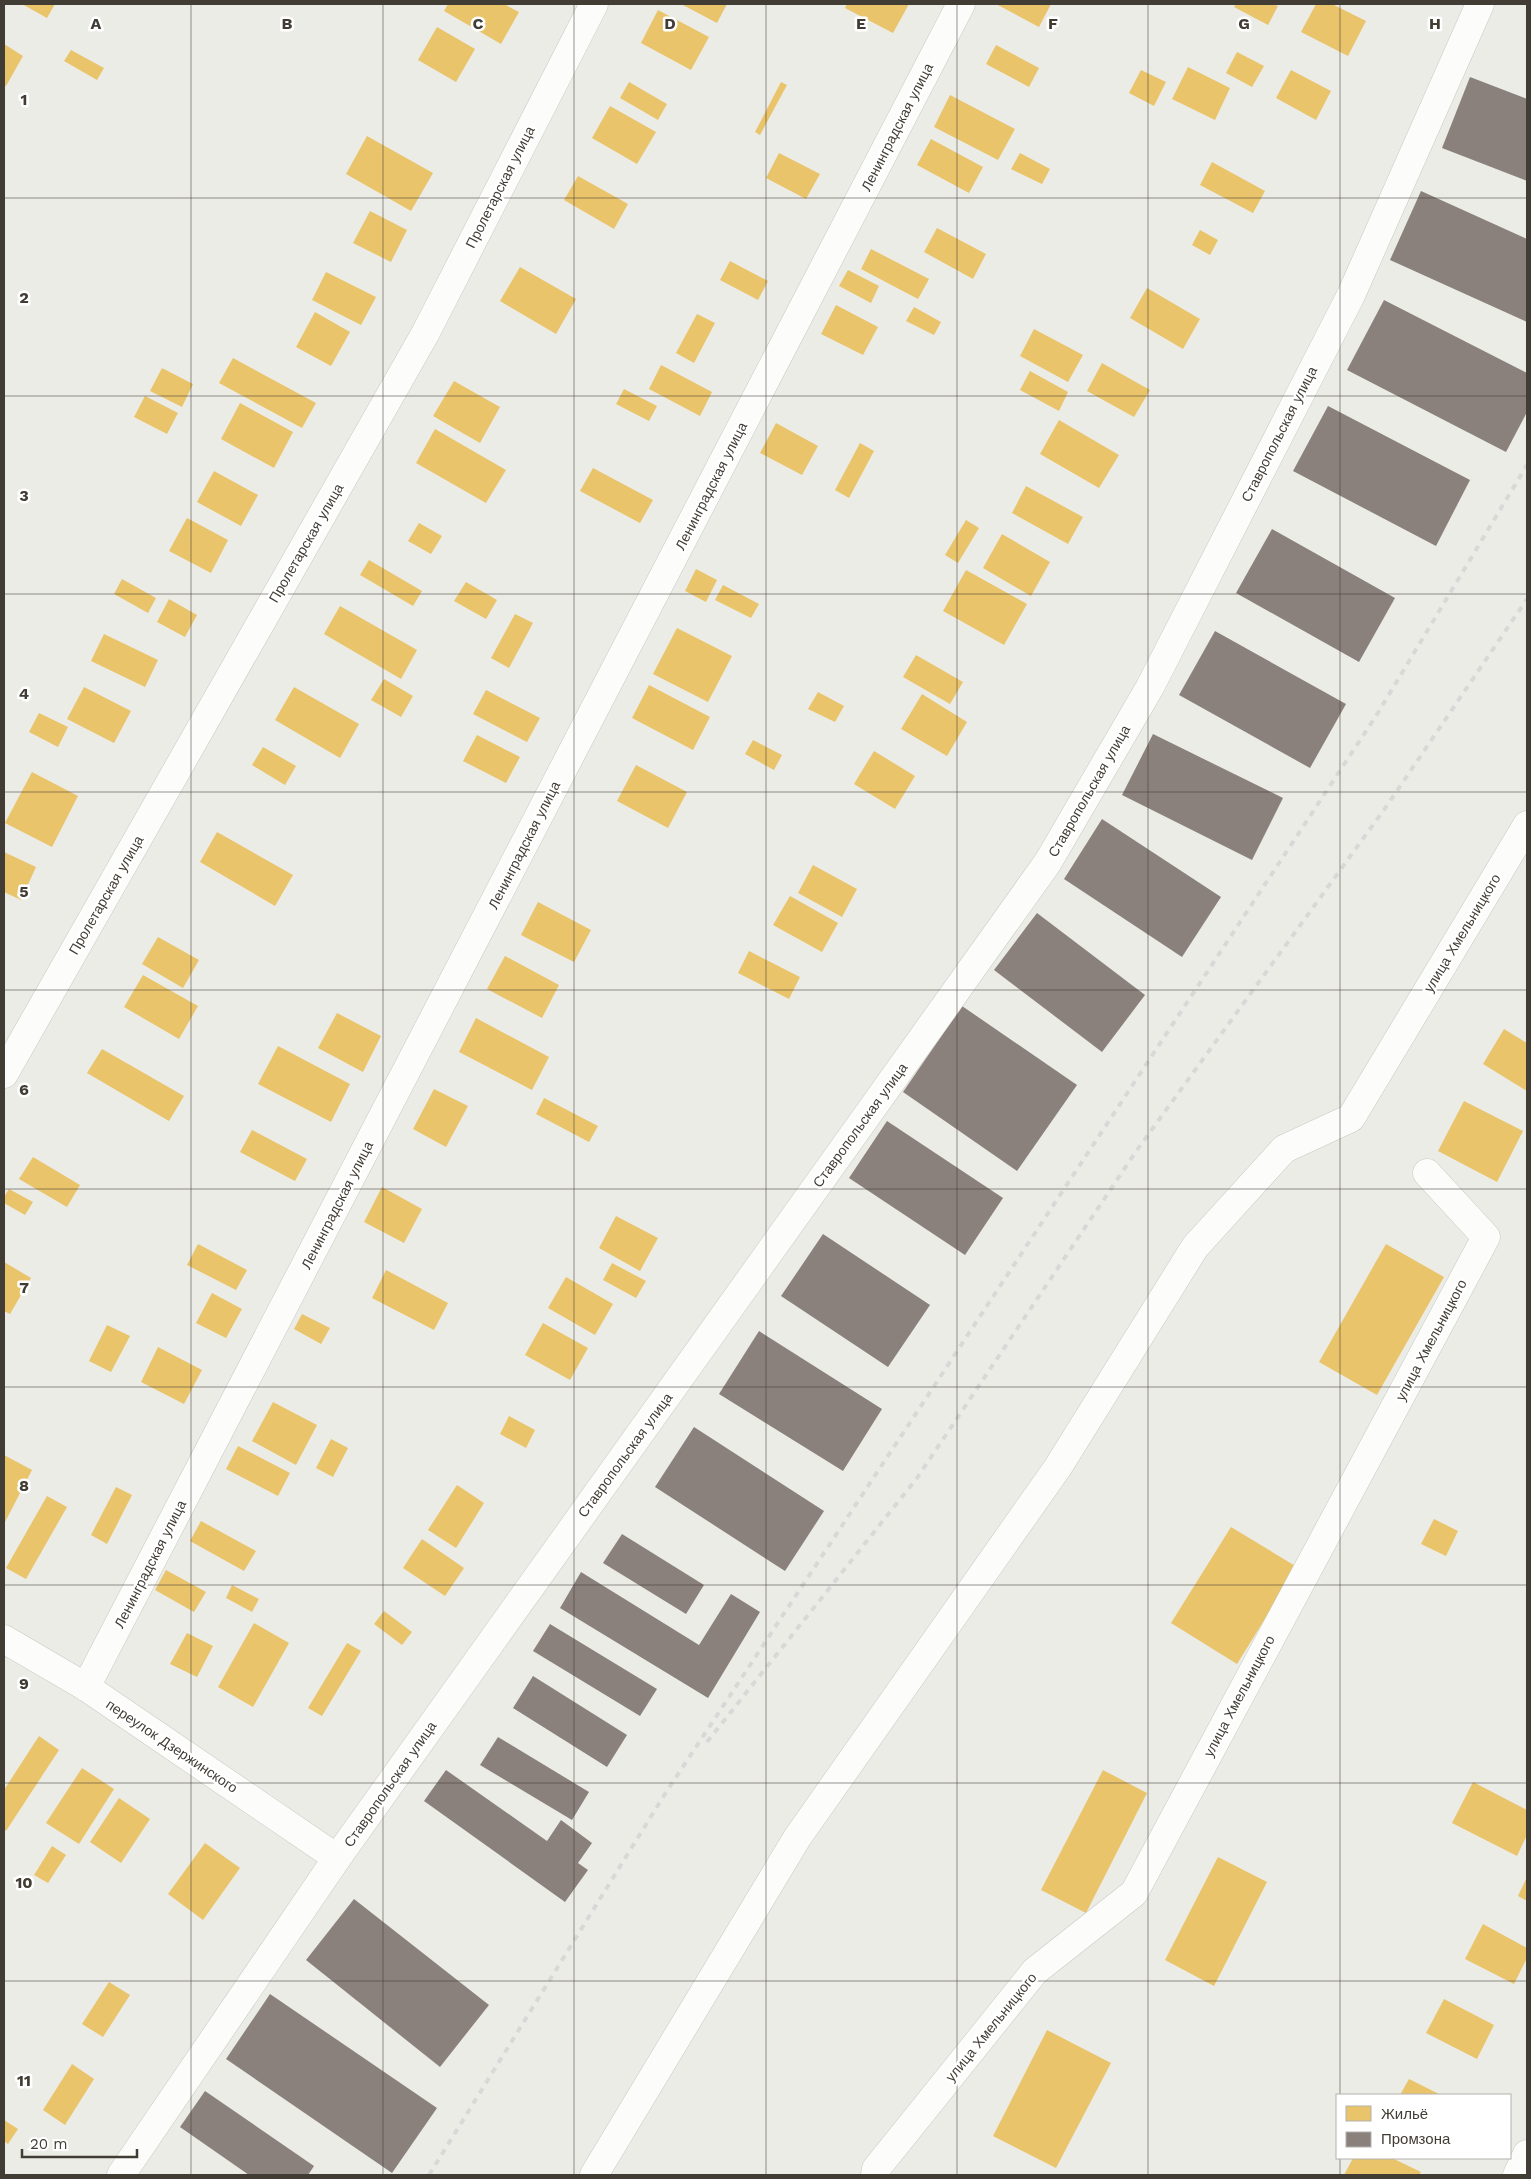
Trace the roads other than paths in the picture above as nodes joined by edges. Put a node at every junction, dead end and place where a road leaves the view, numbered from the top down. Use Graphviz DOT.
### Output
graph roads {
  1 [pos="594,4"];
  2 [pos="961,4"];
  3 [pos="1480,4"];
  4 [pos="1527,825"];
  5 [pos="4,1074"];
  6 [pos="1427,1173"];
  7 [pos="4,1639"];
  8 [pos="86,1687"];
  9 [pos="337,1858"];
  10 [pos="1527,2154"];
  11 [pos="121,2175"];
  12 [pos="594,2175"];
  13 [pos="876,2175"];
  14 [pos="1517,2175"];
  1 -- 5 [label="street, Пролетарская улица"];
  2 -- 8 [label="street, Ленинградская улица"];
  3 -- 9 [label="street, Ставропольская улица"];
  4 -- 12 [label="street, улица Хмельницкого"];
  6 -- 13 [label="street, улица Хмельницкого"];
  7 -- 8 [label="street, переулок Дзержинского"];
  8 -- 9 [label="street, переулок Дзержинского"];
  9 -- 11 [label="street, Ставропольская улица"];
  10 -- 14 [label="street"];
}
